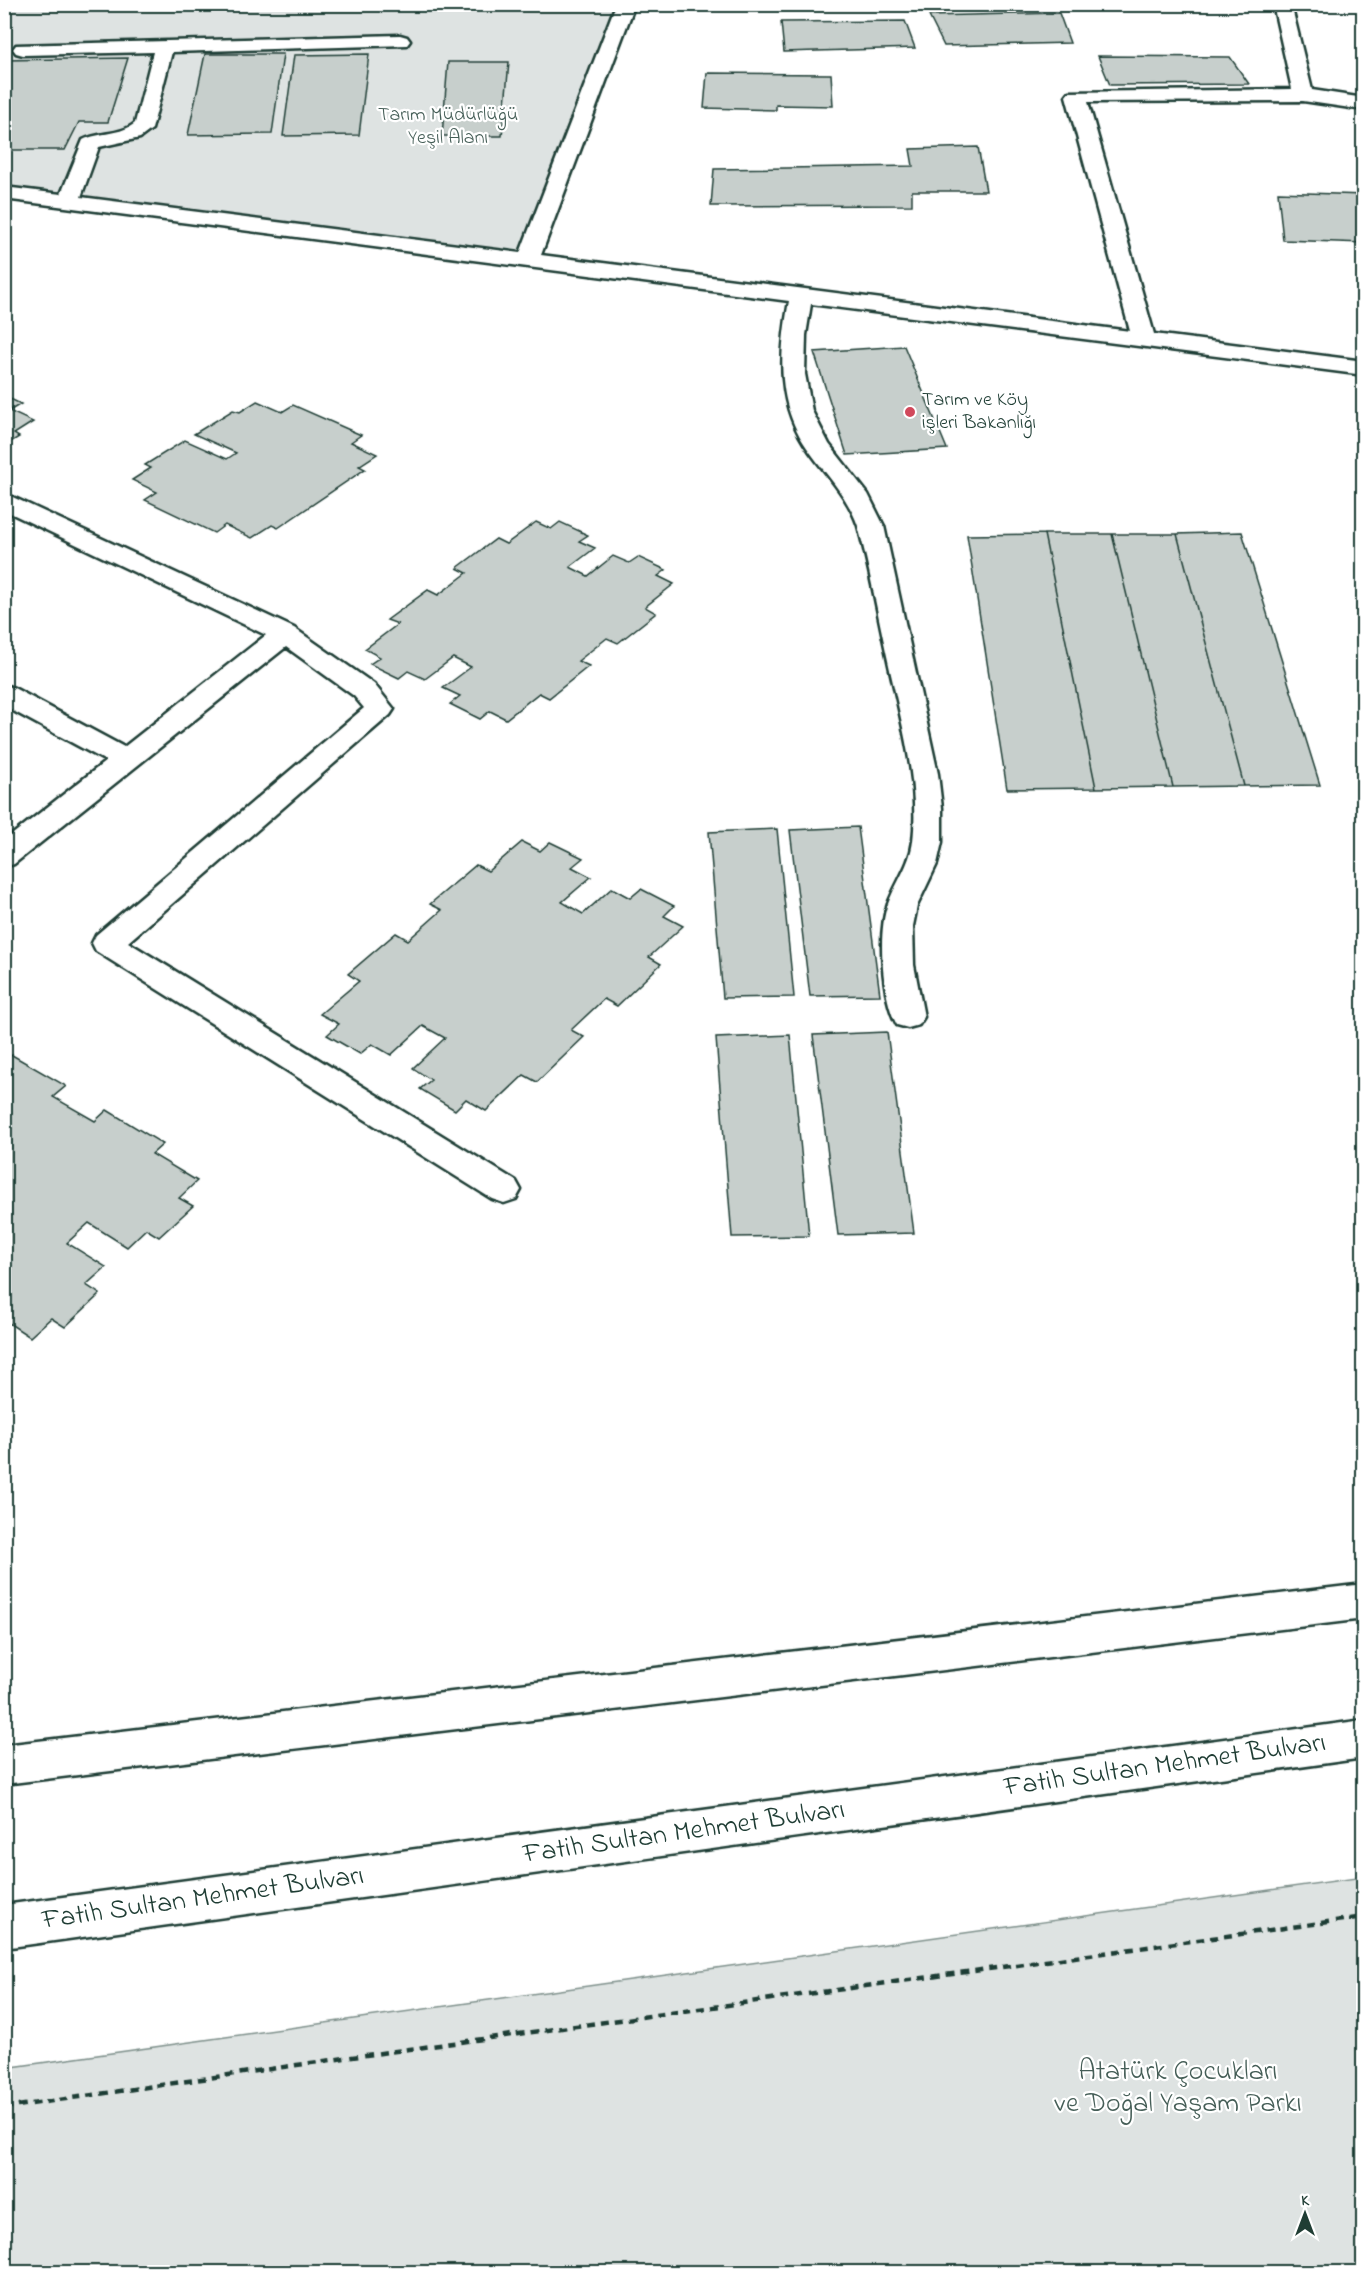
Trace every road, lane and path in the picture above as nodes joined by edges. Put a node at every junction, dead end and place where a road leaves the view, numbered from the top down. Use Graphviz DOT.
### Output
graph roads {
  1 [pos="626,4"];
  2 [pos="1282,4"];
  3 [pos="400,41"];
  4 [pos="164,46"];
  5 [pos="24,49"];
  6 [pos="1303,95"];
  7 [pos="1364,104"];
  8 [pos="4,193"];
  9 [pos="69,201"];
  10 [pos="528,260"];
  11 [pos="801,296"];
  12 [pos="1144,340"];
  13 [pos="1364,368"];
  14 [pos="4,500"];
  15 [pos="285,634"];
  16 [pos="4,694"];
  17 [pos="127,761"];
  18 [pos="4,857"];
  19 [pos="908,1017"];
  20 [pos="504,1190"];
  21 [pos="1364,1601"];
  22 [pos="1364,1739"];
  23 [pos="4,1766"];
  24 [pos="1364,1917"];
  25 [pos="4,1927"];
  26 [pos="4,2108"];
  1 -- 10 [label="main road"];
  2 -- 6 [label="main road"];
  3 -- 4 [label="main road"];
  4 -- 5 [label="main road"];
  4 -- 9 [label="main road"];
  6 -- 7 [label="main road"];
  6 -- 12 [label="main road"];
  8 -- 9 [label="main road"];
  9 -- 10 [label="main road"];
  10 -- 11 [label="main road"];
  11 -- 12 [label="main road"];
  11 -- 19 [label="main road"];
  12 -- 13 [label="main road"];
  14 -- 15 [label="main road"];
  15 -- 17 [label="main road"];
  15 -- 20 [label="main road"];
  16 -- 17 [label="main road"];
  17 -- 18 [label="main road"];
  21 -- 23 [label="main road"];
  22 -- 25 [label="main road, Fatih Sultan Mehmet Bulvarı"];
  24 -- 26 [label="path"];
}
